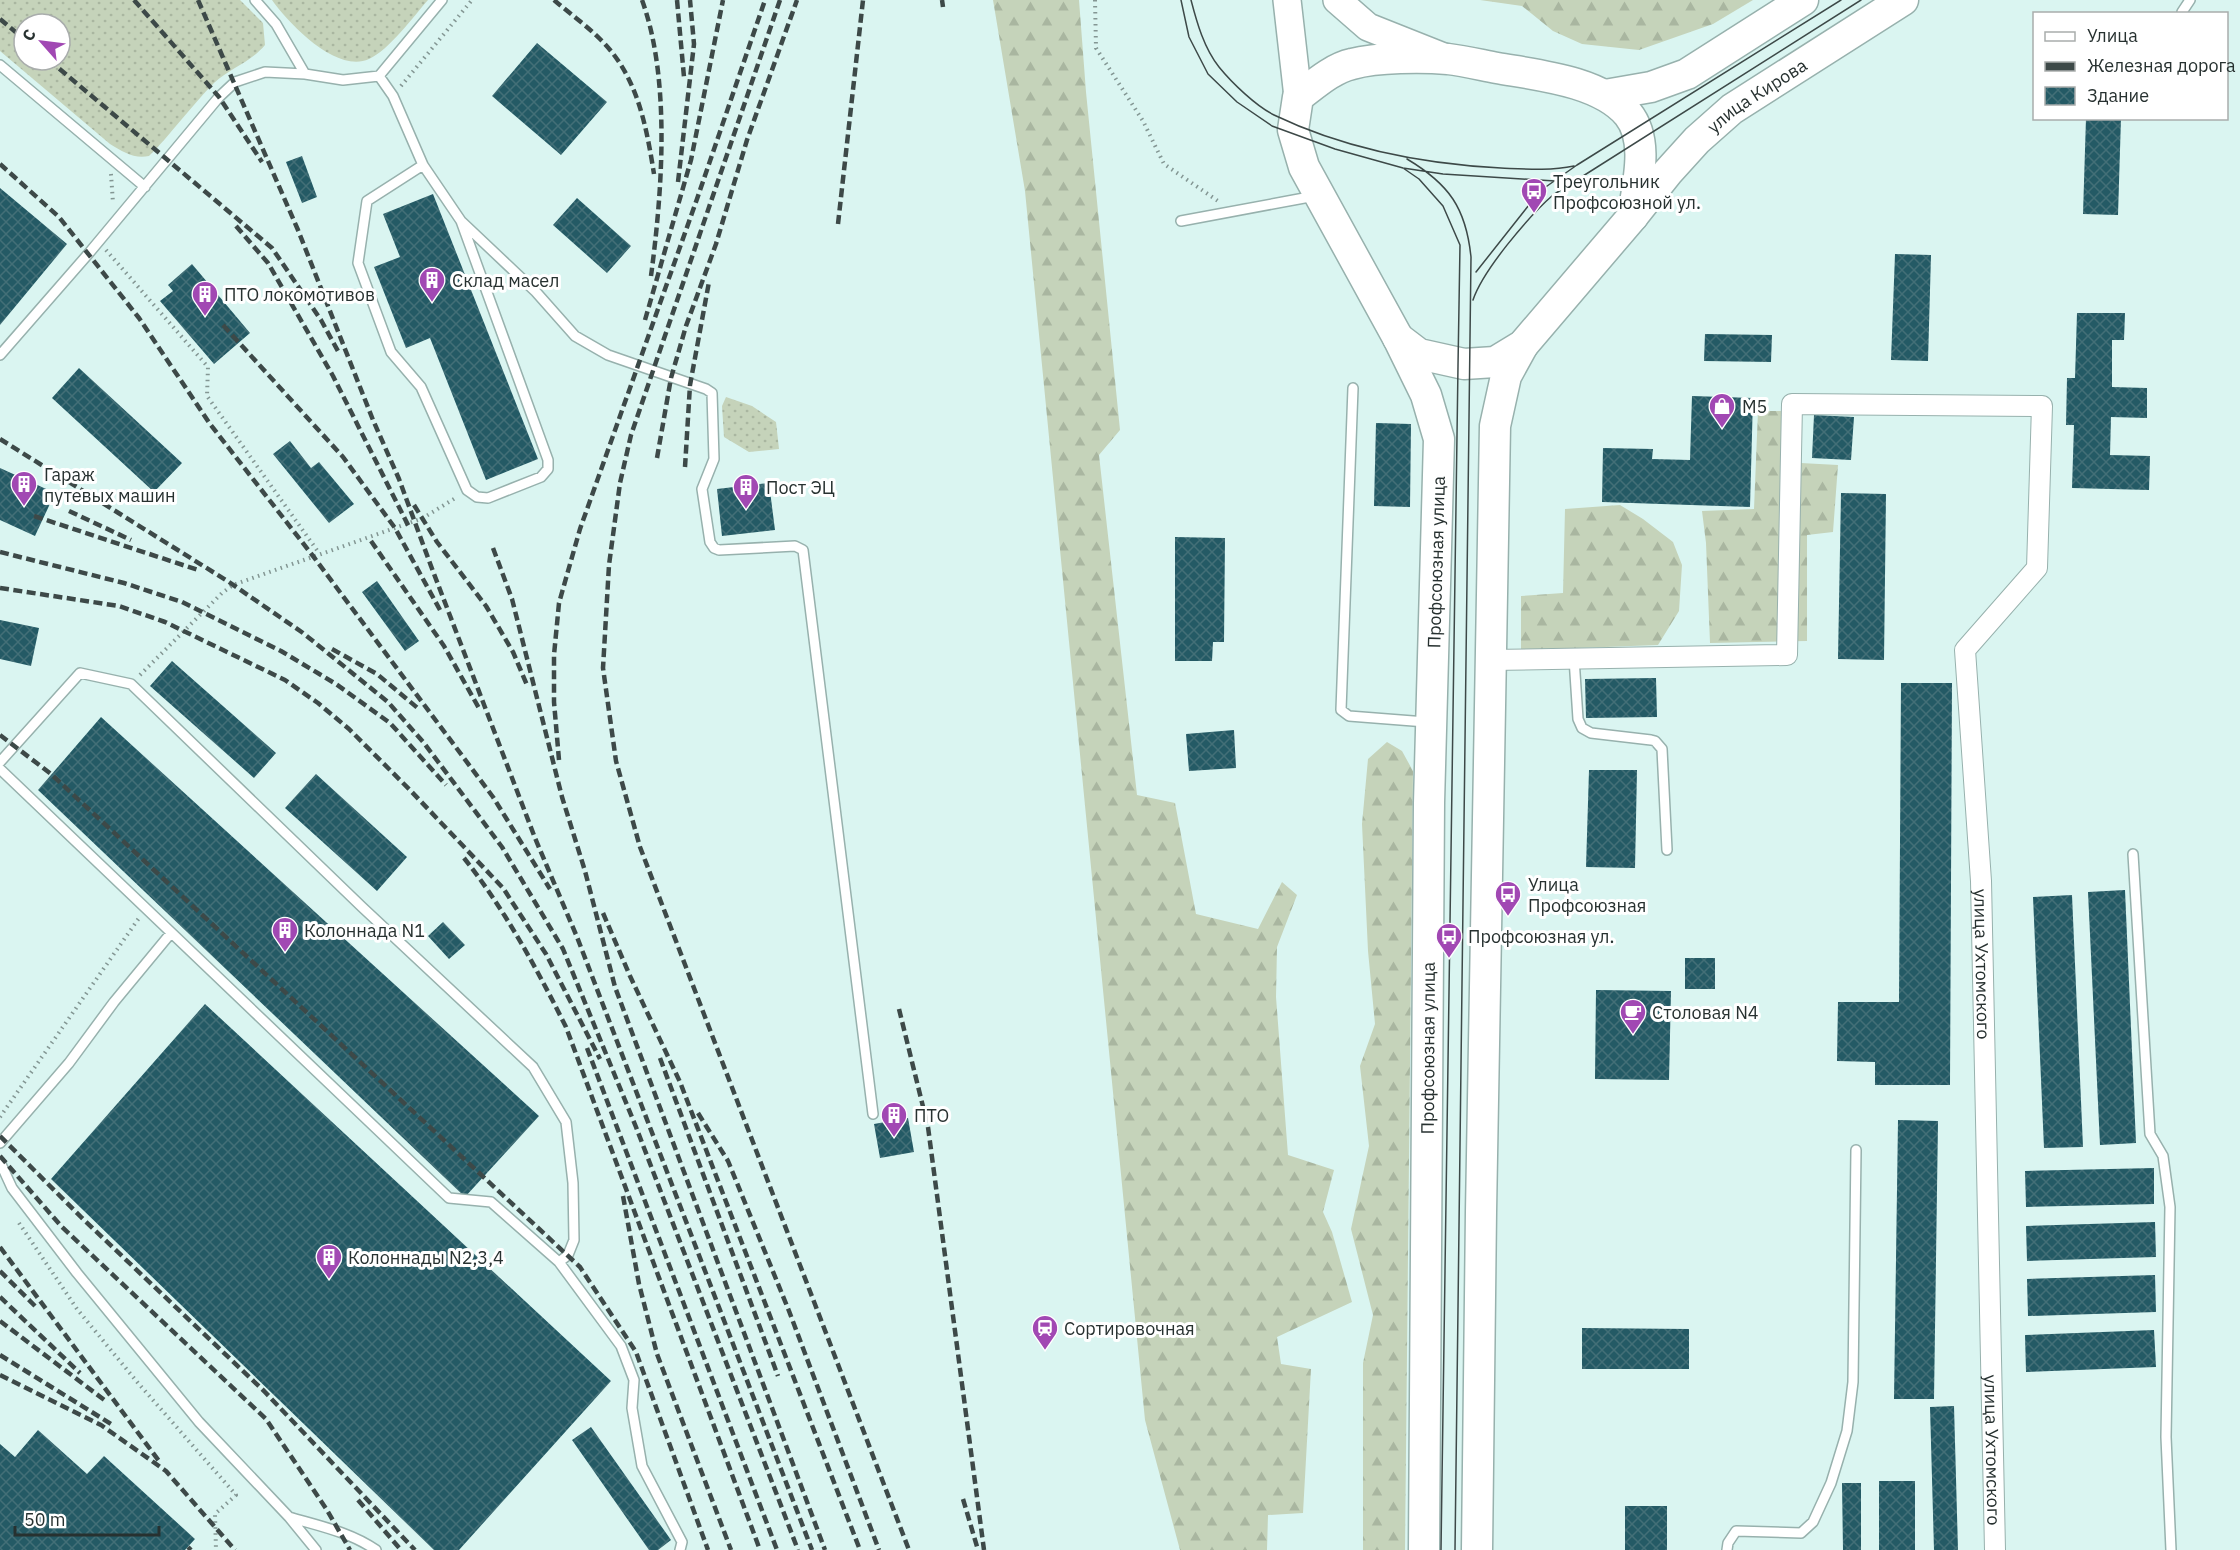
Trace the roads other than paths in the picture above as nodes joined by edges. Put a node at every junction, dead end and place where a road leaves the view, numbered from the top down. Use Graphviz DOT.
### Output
graph roads {
  1 [pos="255,0"];
  2 [pos="442,0"];
  3 [pos="1287,0"];
  4 [pos="1337,0"];
  5 [pos="1803,0"];
  6 [pos="1903,0"];
  7 [pos="2190,0"];
  8 [pos="2182,12"];
  9 [pos="1447,59"];
  10 [pos="0,65"];
  11 [pos="305,74"];
  12 [pos="379,76"];
  13 [pos="1605,95"];
  14 [pos="1298,97"];
  15 [pos="423,165"];
  16 [pos="145,187"];
  17 [pos="1320,195"];
  18 [pos="1633,216"];
  19 [pos="461,221"];
  20 [pos="1181,221"];
  21 [pos="1398,338"];
  22 [pos="1523,345"];
  23 [pos="0,355"];
  24 [pos="1353,388"];
  25 [pos="1574,658"];
  26 [pos="1490,660"];
  27 [pos="1432,722"];
  28 [pos="0,762"];
  29 [pos="0,769"];
  30 [pos="1667,850"];
  31 [pos="2133,854"];
  32 [pos="171,933"];
  33 [pos="873,1114"];
  34 [pos="0,1143"];
  35 [pos="1856,1150"];
  36 [pos="0,1162"];
  37 [pos="559,1262"];
  38 [pos="289,1517"];
  39 [pos="316,1550"];
  40 [pos="376,1550"];
  41 [pos="680,1550"];
  42 [pos="1424,1550"];
  43 [pos="1477,1550"];
  44 [pos="1727,1550"];
  45 [pos="1995,1550"];
  46 [pos="2171,1550"];
  1 -- 11 [label="lane"];
  2 -- 12 [label="lane"];
  3 -- 14 [label="main road"];
  4 -- 9 [label="main road"];
  5 -- 13 [label="main road"];
  6 -- 18 [label="main road, улица Кирова"];
  7 -- 8 [label="lane"];
  9 -- 13 [label="main road"];
  9 -- 14 [label="main road"];
  10 -- 16 [label="lane"];
  11 -- 12 [label="lane"];
  11 -- 16 [label="lane"];
  12 -- 15 [label="lane"];
  13 -- 18 [label="main road"];
  14 -- 17 [label="main road, Профсоюзная улица"];
  15 -- 19 [label="lane"];
  15 -- 19 [label="lane"];
  16 -- 23 [label="lane"];
  17 -- 20 [label="lane"];
  17 -- 21 [label="main road, Профсоюзная улица"];
  18 -- 22 [label="main road, улица Кирова"];
  19 -- 33 [label="lane"];
  21 -- 22 [label="main road"];
  21 -- 27 [label="main road, Профсоюзная улица"];
  22 -- 26 [label="main road"];
  24 -- 27 [label="lane"];
  25 -- 26 [label="street"];
  25 -- 30 [label="lane"];
  25 -- 45 [label="street, улица Ухтомского"];
  26 -- 43 [label="main road"];
  27 -- 42 [label="main road, Профсоюзная улица"];
  28 -- 37 [label="lane"];
  29 -- 32 [label="lane"];
  31 -- 46 [label="lane"];
  32 -- 34 [label="lane"];
  32 -- 37 [label="lane"];
  35 -- 44 [label="lane"];
  36 -- 38 [label="lane"];
  37 -- 41 [label="lane"];
  38 -- 39 [label="lane"];
  38 -- 40 [label="lane"];
}
